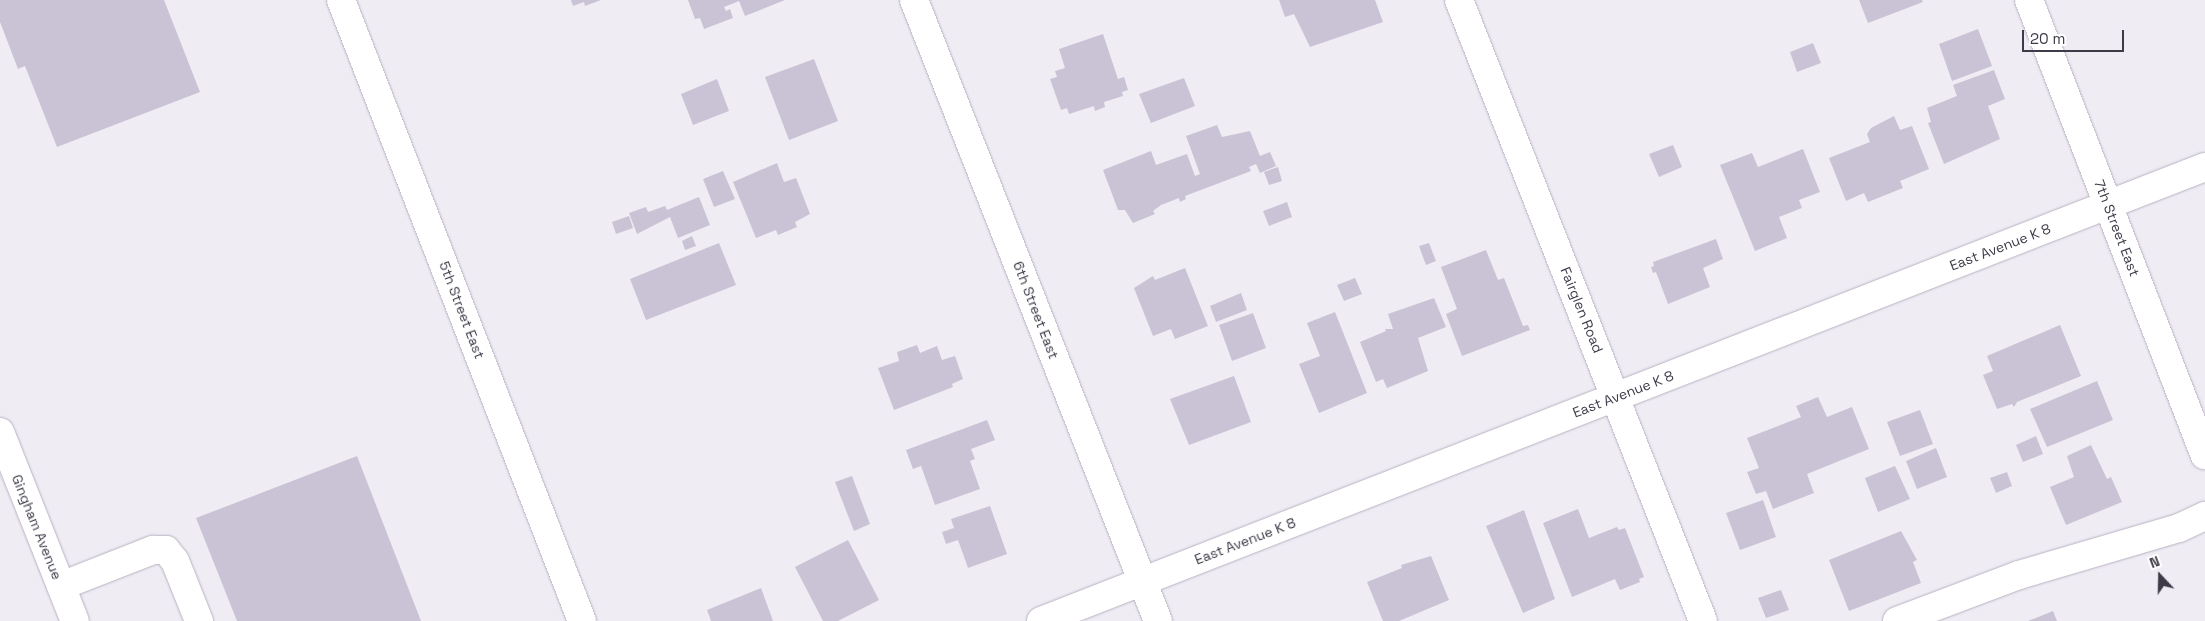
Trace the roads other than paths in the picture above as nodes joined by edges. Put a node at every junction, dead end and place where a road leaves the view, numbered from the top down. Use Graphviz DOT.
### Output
graph roads {
  1 [pos="342,0"];
  2 [pos="914,0"];
  3 [pos="1459,0"];
  4 [pos="2029,0"];
  5 [pos="2205,167"];
  6 [pos="2108,205"];
  7 [pos="1616,397"];
  8 [pos="0,432"];
  9 [pos="2205,455"];
  10 [pos="2205,516"];
  11 [pos="1142,581"];
  12 [pos="61,586"];
  13 [pos="75,621"];
  14 [pos="199,621"];
  15 [pos="582,621"];
  16 [pos="1041,621"];
  17 [pos="1158,621"];
  18 [pos="1703,621"];
  19 [pos="1897,621"];
  1 -- 15 [label="street, 5th Street East"];
  2 -- 11 [label="street, 6th Street East"];
  3 -- 7 [label="street, Fairglen Road"];
  4 -- 6 [label="street, 7th Street East"];
  5 -- 6 [label="street, East Avenue K 8"];
  6 -- 7 [label="street, East Avenue K 8"];
  6 -- 9 [label="street, 7th Street East"];
  7 -- 11 [label="street, East Avenue K 8"];
  7 -- 18 [label="street, Fairglen Road"];
  8 -- 12 [label="street, Gingham Avenue"];
  10 -- 19 [label="street"];
  11 -- 16 [label="street, East Avenue K 8"];
  11 -- 17 [label="street, 6th Street East"];
  12 -- 13 [label="street, Gingham Avenue"];
  12 -- 14 [label="street"];
}
